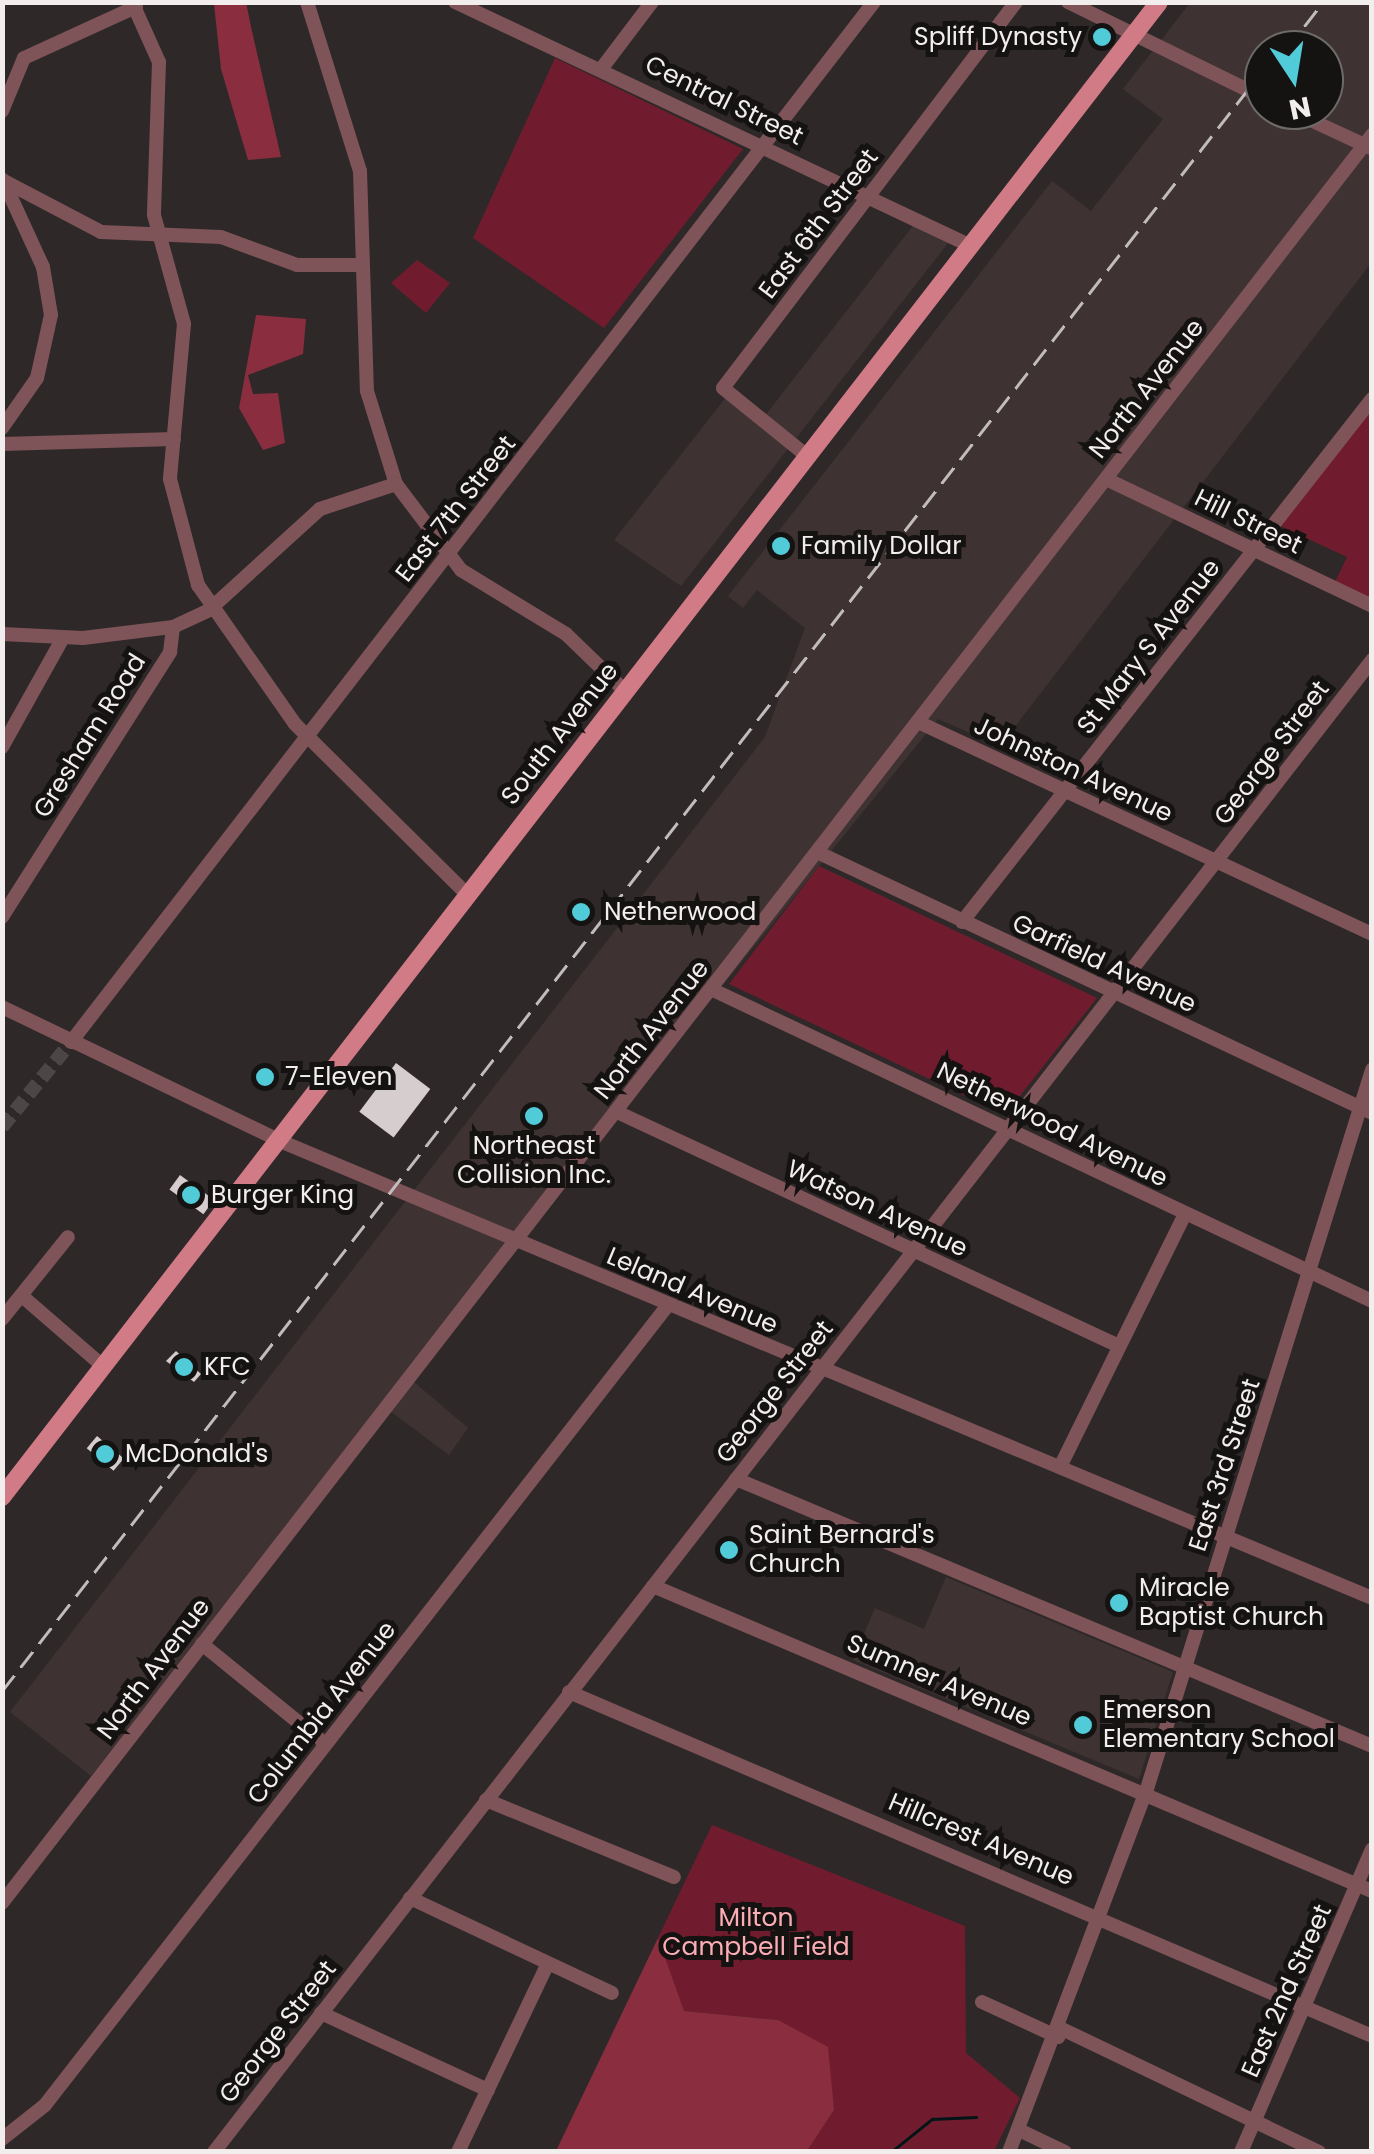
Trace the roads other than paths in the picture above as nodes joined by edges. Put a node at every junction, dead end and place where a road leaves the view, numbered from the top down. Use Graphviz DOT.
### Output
graph roads {
  1 [pos="307,2"];
  2 [pos="455,2"];
  3 [pos="652,2"];
  4 [pos="874,2"];
  5 [pos="1016,2"];
  6 [pos="1068,2"];
  7 [pos="1159,2"];
  8 [pos="134,5"];
  9 [pos="472,6"];
  10 [pos="1134,34"];
  11 [pos="602,68"];
  12 [pos="1244,88"];
  13 [pos="2,111"];
  14 [pos="1337,130"];
  15 [pos="1369,143"];
  16 [pos="764,145"];
  17 [pos="3,180"];
  18 [pos="869,196"];
  19 [pos="158,236"];
  20 [pos="971,246"];
  21 [pos="362,265"];
  22 [pos="1372,399"];
  23 [pos="2,428"];
  24 [pos="174,439"];
  25 [pos="2,444"];
  26 [pos="807,456"];
  27 [pos="1106,478"];
  28 [pos="396,484"];
  29 [pos="1253,550"];
  30 [pos="448,557"];
  31 [pos="1372,606"];
  32 [pos="209,610"];
  33 [pos="173,627"];
  34 [pos="2,634"];
  35 [pos="63,638"];
  36 [pos="1372,660"];
  37 [pos="625,691"];
  38 [pos="918,722"];
  39 [pos="306,735"];
  40 [pos="2,747"];
  41 [pos="1065,791"];
  42 [pos="819,852"];
  43 [pos="1217,862"];
  44 [pos="468,894"];
  45 [pos="2,917"];
  46 [pos="962,922"];
  47 [pos="1372,934"];
  48 [pos="713,990"];
  49 [pos="1114,994"];
  50 [pos="2,1008"];
  51 [pos="71,1042"];
  52 [pos="1372,1070"];
  53 [pos="1366,1110"];
  54 [pos="617,1112"];
  55 [pos="1010,1129"];
  56 [pos="280,1141"];
  57 [pos="1185,1214"];
  58 [pos="68,1237"];
  59 [pos="514,1240"];
  60 [pos="914,1251"];
  61 [pos="1310,1272"];
  62 [pos="22,1296"];
  63 [pos="1372,1302"];
  64 [pos="668,1305"];
  65 [pos="2,1319"];
  66 [pos="1118,1346"];
  67 [pos="104,1367"];
  68 [pos="821,1370"];
  69 [pos="1060,1467"];
  70 [pos="736,1479"];
  71 [pos="2,1497"];
  72 [pos="1226,1537"];
  73 [pos="652,1586"];
  74 [pos="1372,1598"];
  75 [pos="202,1644"];
  76 [pos="1185,1666"];
  77 [pos="569,1692"];
  78 [pos="326,1744"];
  79 [pos="1372,1746"];
  80 [pos="1146,1792"];
  81 [pos="486,1800"];
  82 [pos="1372,1848"];
  83 [pos="674,1877"];
  84 [pos="1365,1888"];
  85 [pos="410,1898"];
  86 [pos="2,1903"];
  87 [pos="1104,1916"];
  88 [pos="548,1962"];
  89 [pos="612,1994"];
  90 [pos="982,2002"];
  91 [pos="1305,2005"];
  92 [pos="321,2014"];
  93 [pos="1060,2033"];
  94 [pos="1372,2036"];
  95 [pos="488,2090"];
  96 [pos="1254,2120"];
  97 [pos="1019,2130"];
  98 [pos="2,2139"];
  99 [pos="216,2151"];
  100 [pos="458,2152"];
  101 [pos="1009,2152"];
  102 [pos="1064,2152"];
  103 [pos="1240,2152"];
  104 [pos="1319,2152"];
  1 -- 21 [label="street"];
  2 -- 9 [label="street, Central Street"];
  3 -- 11 [label="street"];
  4 -- 16 [label="street, East 7th Street"];
  5 -- 18 [label="street, East 6th Street"];
  6 -- 10 [label="street"];
  7 -- 10 [label="main road, South Avenue"];
  8 -- 13 [label="street"];
  8 -- 19 [label="street"];
  9 -- 11 [label="street, Central Street"];
  10 -- 12 [label="street"];
  10 -- 20 [label="main road, South Avenue"];
  11 -- 16 [label="street, Central Street"];
  14 -- 15 [label="street"];
  15 -- 27 [label="street, North Avenue"];
  16 -- 18 [label="street, Central Street"];
  16 -- 30 [label="street, East 7th Street"];
  17 -- 19 [label="street"];
  17 -- 23 [label="street"];
  18 -- 20 [label="street, Central Street"];
  18 -- 26 [label="street, East 6th Street"];
  19 -- 21 [label="street"];
  19 -- 24 [label="street"];
  20 -- 26 [label="main road, South Avenue"];
  21 -- 28 [label="street"];
  22 -- 29 [label="street, St Mary S Avenue"];
  24 -- 25 [label="street"];
  24 -- 32 [label="street"];
  26 -- 37 [label="main road, South Avenue"];
  27 -- 29 [label="street, Hill Street"];
  27 -- 38 [label="street, North Avenue"];
  28 -- 30 [label="street"];
  28 -- 32 [label="street"];
  29 -- 31 [label="street, Hill Street"];
  29 -- 41 [label="street, St Mary S Avenue"];
  30 -- 37 [label="street"];
  30 -- 39 [label="street, East 7th Street"];
  32 -- 33 [label="street"];
  32 -- 39 [label="street"];
  33 -- 35 [label="street"];
  33 -- 45 [label="street, Gresham Road"];
  34 -- 35 [label="street"];
  35 -- 40 [label="street"];
  36 -- 43 [label="street, George Street"];
  37 -- 44 [label="main road, South Avenue"];
  38 -- 41 [label="street, Johnston Avenue"];
  38 -- 42 [label="street, North Avenue"];
  39 -- 44 [label="street"];
  39 -- 51 [label="street, East 7th Street"];
  41 -- 43 [label="street, Johnston Avenue"];
  41 -- 46 [label="street, St Mary S Avenue"];
  42 -- 46 [label="street, Garfield Avenue"];
  42 -- 48 [label="street, North Avenue"];
  43 -- 47 [label="street, Johnston Avenue"];
  43 -- 49 [label="street, George Street"];
  44 -- 56 [label="main road, South Avenue"];
  46 -- 49 [label="street, Garfield Avenue"];
  48 -- 54 [label="street, North Avenue"];
  48 -- 55 [label="street, Netherwood Avenue"];
  49 -- 53 [label="street, Garfield Avenue"];
  49 -- 55 [label="street, George Street"];
  50 -- 51 [label="street, Leland Avenue"];
  51 -- 56 [label="street, Leland Avenue"];
  52 -- 53 [label="street, East 3rd Street"];
  53 -- 61 [label="street, East 3rd Street"];
  54 -- 59 [label="street, North Avenue"];
  54 -- 60 [label="street, Watson Avenue"];
  55 -- 57 [label="street, Netherwood Avenue"];
  55 -- 60 [label="street, George Street"];
  56 -- 59 [label="street, Leland Avenue"];
  56 -- 67 [label="main road, South Avenue"];
  57 -- 61 [label="street, Netherwood Avenue"];
  57 -- 66 [label="street"];
  58 -- 62 [label="street"];
  59 -- 64 [label="street, Leland Avenue"];
  59 -- 75 [label="street, North Avenue"];
  60 -- 66 [label="street, Watson Avenue"];
  60 -- 68 [label="street, George Street"];
  61 -- 63 [label="street, Netherwood Avenue"];
  61 -- 72 [label="street, East 3rd Street"];
  62 -- 65 [label="street"];
  62 -- 67 [label="street"];
  64 -- 68 [label="street, Leland Avenue"];
  64 -- 78 [label="street, Columbia Avenue"];
  66 -- 69 [label="street"];
  67 -- 71 [label="main road, South Avenue"];
  68 -- 69 [label="street, Leland Avenue"];
  68 -- 70 [label="street, George Street"];
  69 -- 72 [label="street, Leland Avenue"];
  70 -- 73 [label="street, George Street"];
  70 -- 76 [label="street"];
  72 -- 74 [label="street, Leland Avenue"];
  72 -- 76 [label="street, East 3rd Street"];
  73 -- 77 [label="street, George Street"];
  73 -- 80 [label="street, Sumner Avenue"];
  75 -- 78 [label="street"];
  75 -- 86 [label="street, North Avenue"];
  76 -- 79 [label="street"];
  76 -- 80 [label="street, East 3rd Street"];
  77 -- 81 [label="street, George Street"];
  77 -- 87 [label="street, Hillcrest Avenue"];
  78 -- 98 [label="street, Columbia Avenue"];
  80 -- 84 [label="street, Sumner Avenue"];
  80 -- 87 [label="street, East 3rd Street"];
  81 -- 83 [label="street"];
  81 -- 85 [label="street, George Street"];
  82 -- 84 [label="street, East 2nd Street"];
  84 -- 91 [label="street, East 2nd Street"];
  85 -- 88 [label="street"];
  85 -- 92 [label="street, George Street"];
  87 -- 91 [label="street, Hillcrest Avenue"];
  87 -- 93 [label="street, East 3rd Street"];
  88 -- 89 [label="street"];
  88 -- 95 [label="street"];
  90 -- 93 [label="street"];
  91 -- 94 [label="street, Hillcrest Avenue"];
  91 -- 96 [label="street, East 2nd Street"];
  92 -- 95 [label="street"];
  92 -- 99 [label="street, George Street"];
  93 -- 96 [label="street"];
  93 -- 97 [label="street, East 3rd Street"];
  95 -- 100 [label="street"];
  96 -- 103 [label="street, East 2nd Street"];
  96 -- 104 [label="street"];
  97 -- 101 [label="street, East 3rd Street"];
  97 -- 102 [label="street"];
}
